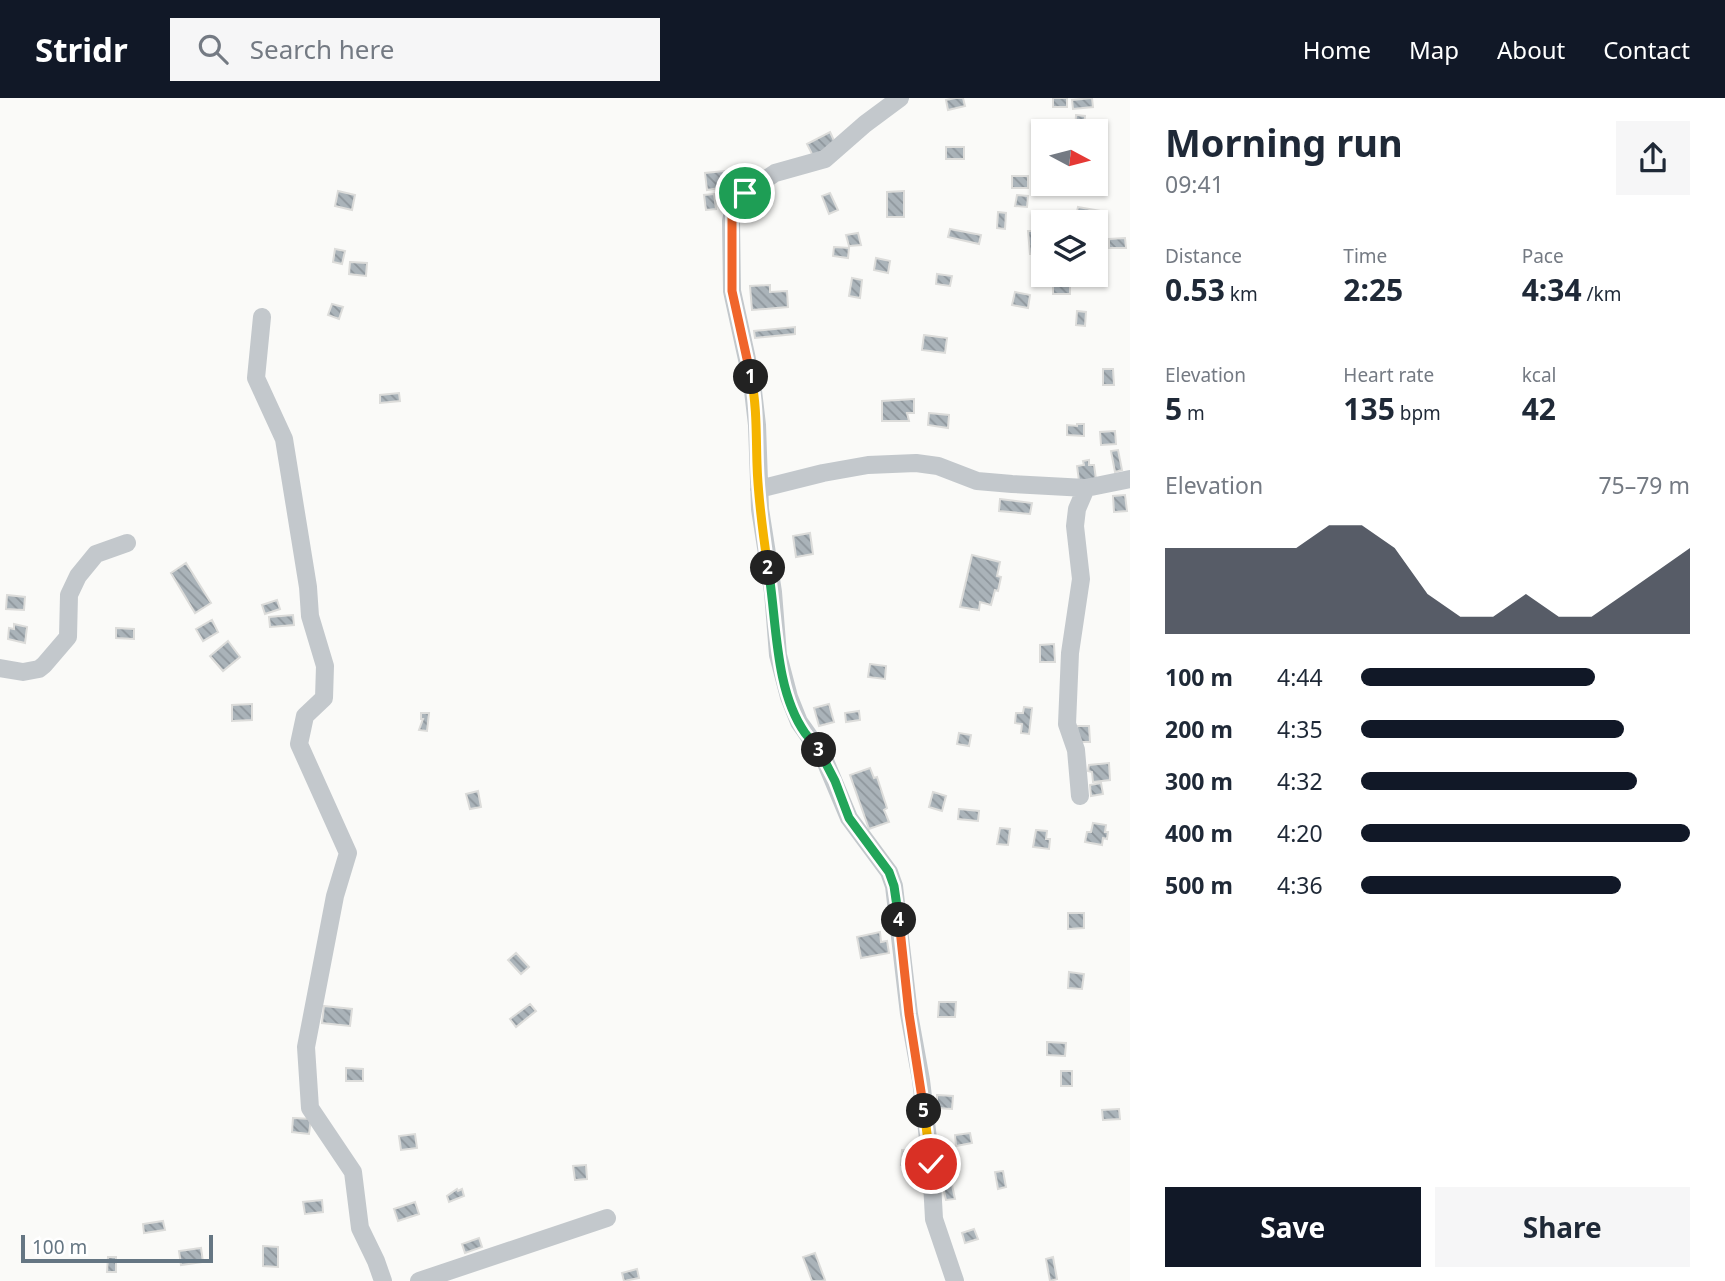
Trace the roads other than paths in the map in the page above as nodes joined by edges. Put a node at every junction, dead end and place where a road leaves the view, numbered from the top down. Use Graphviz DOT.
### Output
graph roads {
  1 [pos="900,98"];
  2 [pos="262,317"];
  3 [pos="1130,479"];
  4 [pos="1086,488"];
  5 [pos="759,489"];
  6 [pos="127,543"];
  7 [pos="0,668"];
  8 [pos="1080,796"];
  9 [pos="607,1218"];
  10 [pos="383,1281"];
  11 [pos="419,1281"];
  12 [pos="955,1281"];
  1 -- 5 [label="street"];
  2 -- 10 [label="street"];
  3 -- 4 [label="street"];
  4 -- 5 [label="street"];
  4 -- 8 [label="street"];
  5 -- 12 [label="street"];
  6 -- 7 [label="street"];
  9 -- 11 [label="street"];
}
